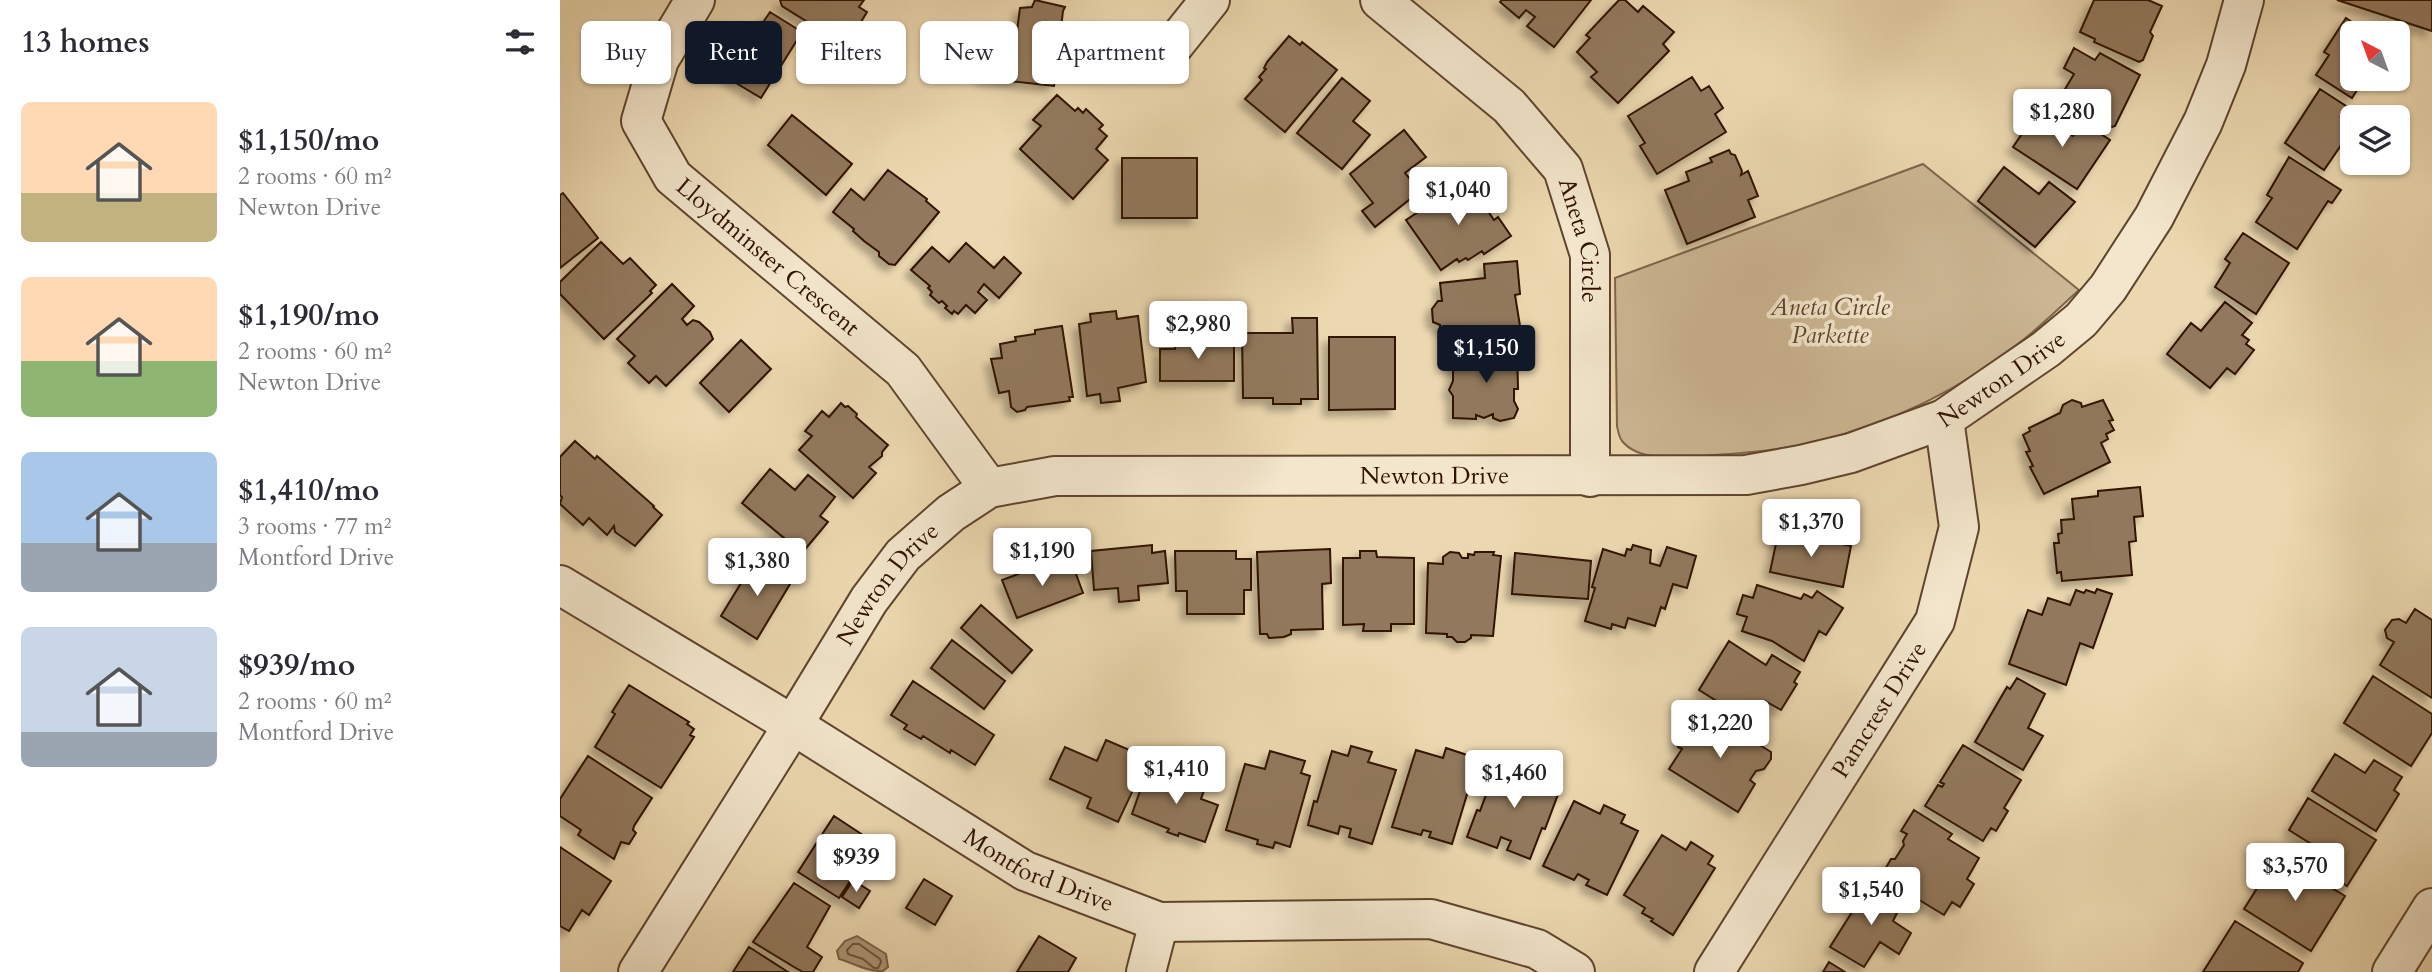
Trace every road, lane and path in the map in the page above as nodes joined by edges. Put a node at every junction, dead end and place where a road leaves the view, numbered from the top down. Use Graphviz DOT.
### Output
graph roads {
  1 [pos="695,0"];
  2 [pos="1210,0"];
  3 [pos="1380,0"];
  4 [pos="2244,0"];
  5 [pos="1189,26"];
  6 [pos="1944,419"];
  7 [pos="1590,477"];
  8 [pos="989,488"];
  9 [pos="560,585"];
  10 [pos="793,725"];
  11 [pos="2432,908"];
  12 [pos="1159,922"];
  13 [pos="638,972"];
  14 [pos="1146,972"];
  15 [pos="1574,972"];
  16 [pos="1714,972"];
  17 [pos="2392,972"];
  1 -- 8 [label="street, Lloydminster Crescent"];
  2 -- 5 [label="street"];
  3 -- 7 [label="street, Aneta Circle"];
  4 -- 6 [label="street, Newton Drive"];
  6 -- 7 [label="street, Newton Drive"];
  6 -- 16 [label="street, Pamcrest Drive"];
  7 -- 8 [label="street, Newton Drive"];
  8 -- 10 [label="street, Newton Drive"];
  9 -- 10 [label="street, Montford Drive"];
  10 -- 12 [label="street, Montford Drive"];
  10 -- 13 [label="street, Newton Drive"];
  11 -- 17 [label="street"];
  12 -- 14 [label="street"];
  12 -- 15 [label="street, Montford Drive"];
}
